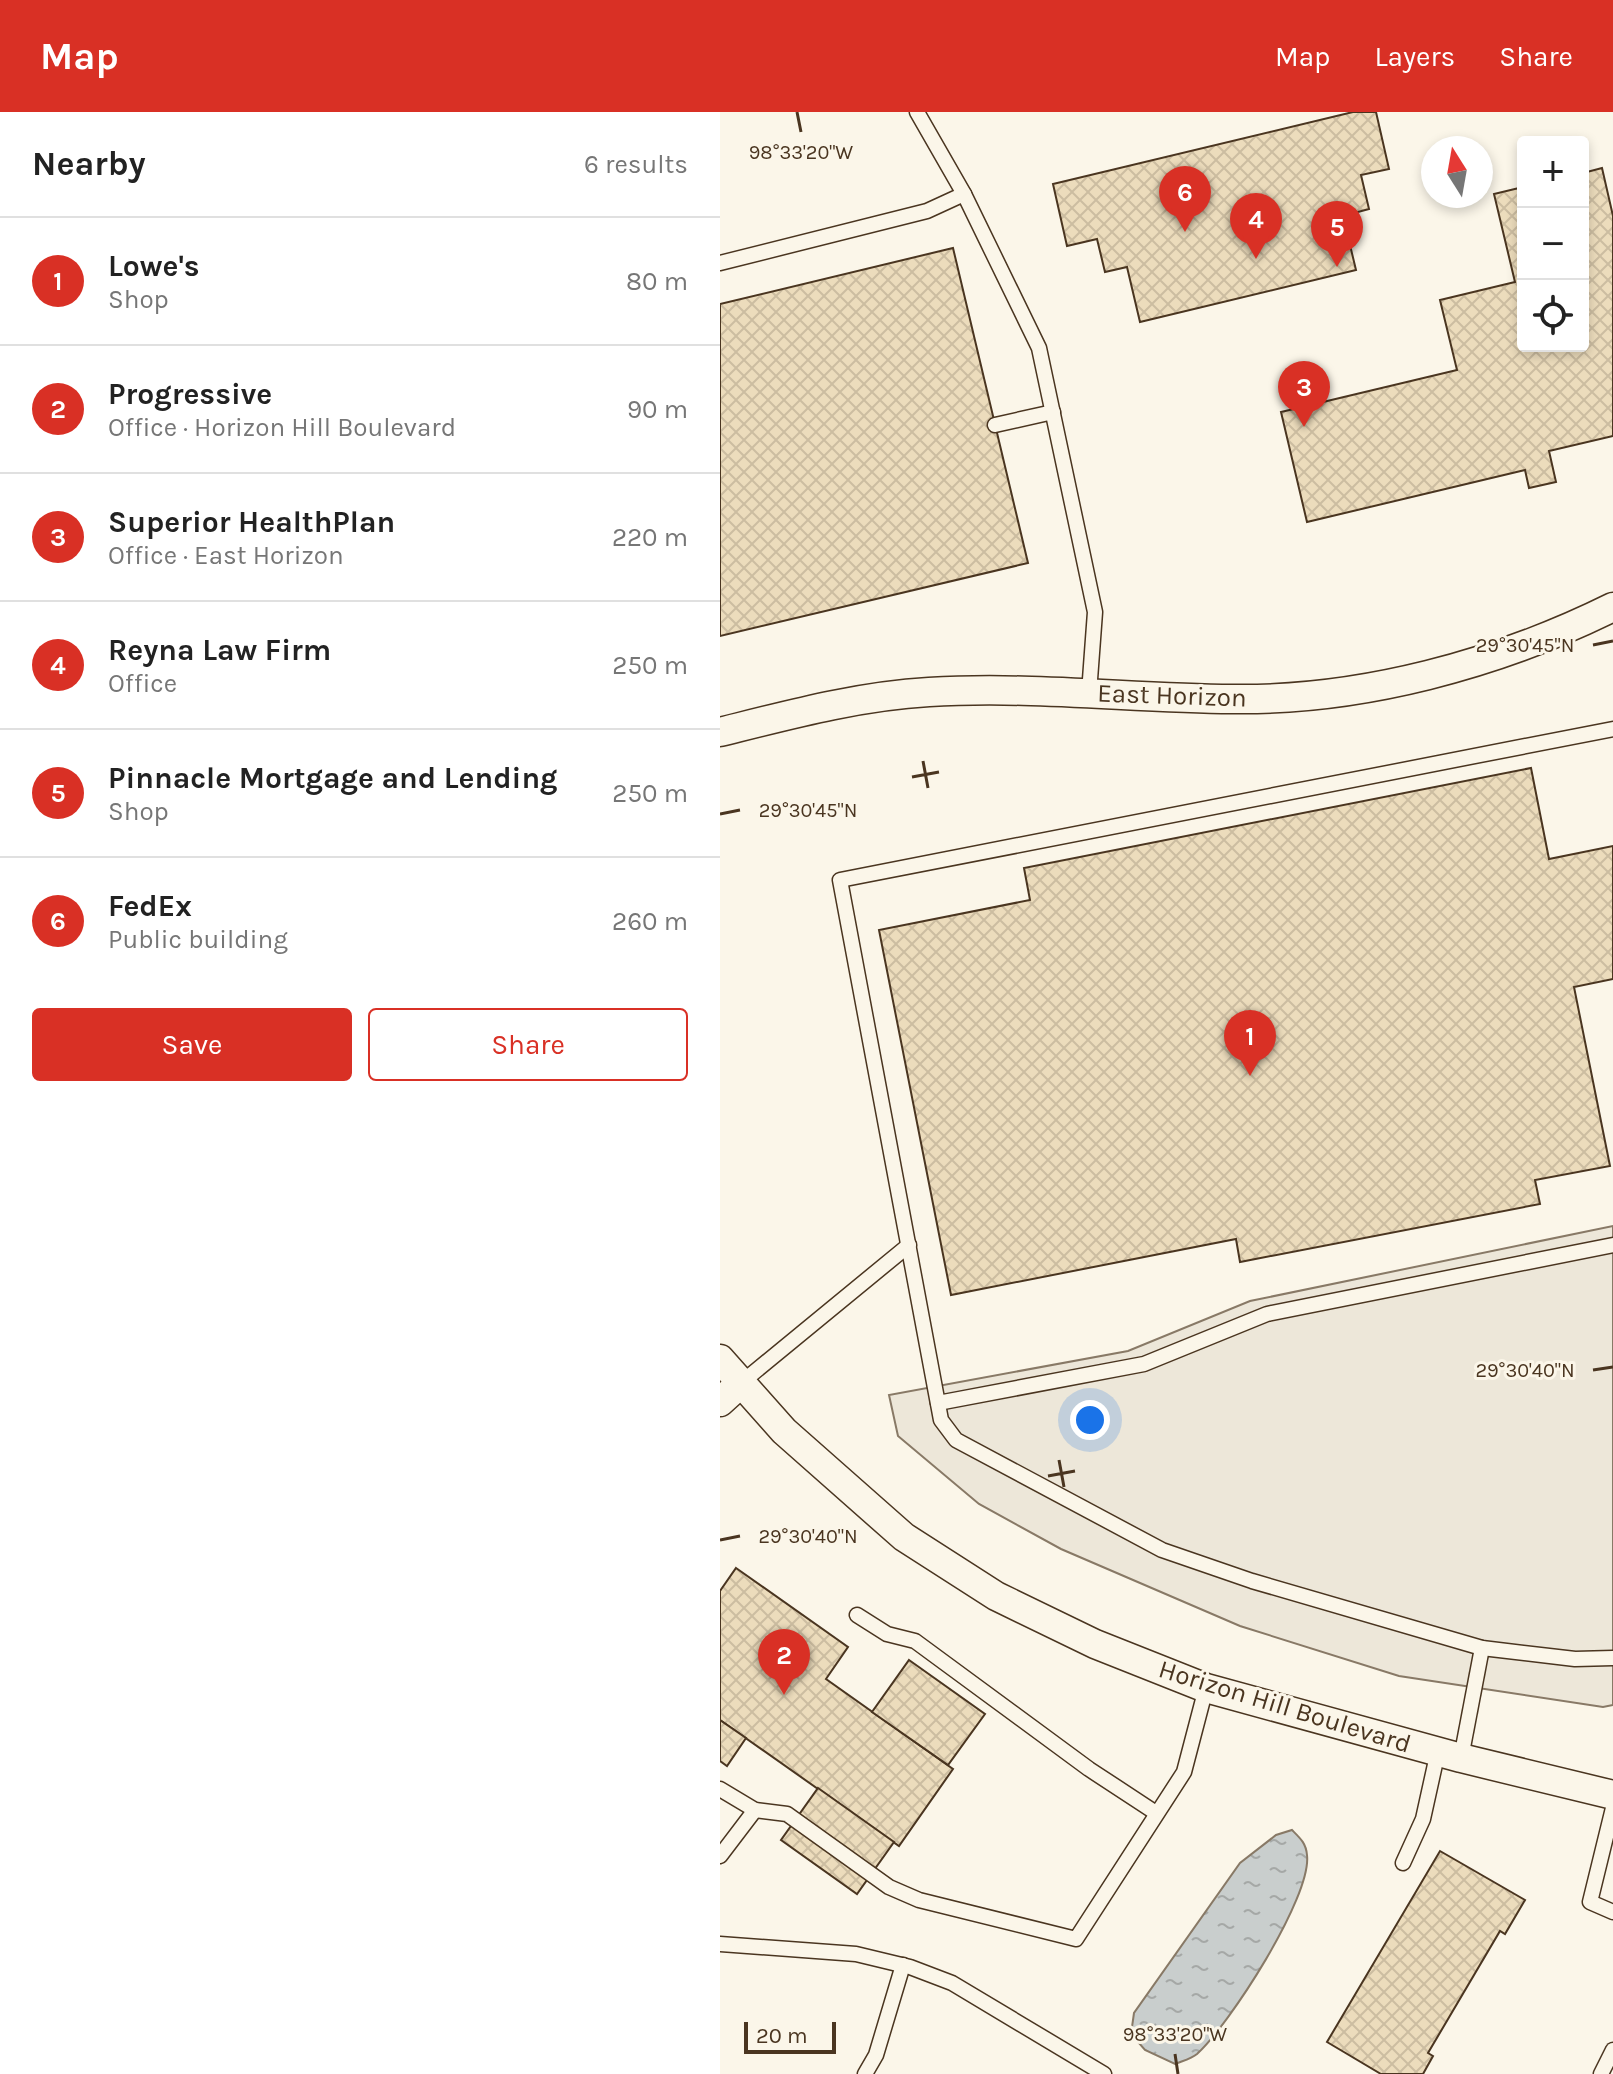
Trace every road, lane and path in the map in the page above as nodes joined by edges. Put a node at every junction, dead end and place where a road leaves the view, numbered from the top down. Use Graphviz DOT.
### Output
graph roads {
  1 [pos="917,112"];
  2 [pos="964,194"];
  3 [pos="720,263"];
  4 [pos="1053,412"];
  5 [pos="995,425"];
  6 [pos="1613,607"];
  7 [pos="1089,693"];
  8 [pos="1613,729"];
  9 [pos="720,732"];
  10 [pos="909,1245"];
  11 [pos="1613,1245"];
  12 [pos="720,1359"];
  13 [pos="730,1392"];
  14 [pos="938,1403"];
  15 [pos="857,1615"];
  16 [pos="1482,1648"];
  17 [pos="1613,1658"];
  18 [pos="1206,1688"];
  19 [pos="1450,1754"];
  20 [pos="720,1789"];
  21 [pos="1613,1795"];
  22 [pos="1613,1808"];
  23 [pos="755,1810"];
  24 [pos="1156,1813"];
  25 [pos="720,1856"];
  26 [pos="1403,1863"];
  27 [pos="1613,1912"];
  28 [pos="720,1944"];
  29 [pos="903,1965"];
  30 [pos="1612,2053"];
  31 [pos="1099,2073"];
  32 [pos="865,2074"];
  33 [pos="1601,2074"];
  1 -- 2 [label="lane"];
  2 -- 3 [label="lane"];
  2 -- 4 [label="lane"];
  4 -- 5 [label="lane"];
  4 -- 7 [label="lane"];
  6 -- 7 [label="street, East Horizon"];
  7 -- 9 [label="street, East Horizon"];
  8 -- 10 [label="lane"];
  10 -- 13 [label="lane"];
  10 -- 14 [label="lane"];
  11 -- 14 [label="lane"];
  12 -- 13 [label="street, Horizon Hill Boulevard"];
  13 -- 18 [label="street, Horizon Hill Boulevard"];
  14 -- 16 [label="lane"];
  15 -- 24 [label="lane"];
  16 -- 17 [label="lane"];
  16 -- 19 [label="lane"];
  18 -- 19 [label="street, Horizon Hill Boulevard"];
  18 -- 24 [label="lane"];
  19 -- 21 [label="street, Horizon Hill Boulevard"];
  19 -- 26 [label="lane"];
  20 -- 23 [label="lane"];
  22 -- 27 [label="lane"];
  23 -- 24 [label="lane"];
  23 -- 25 [label="lane"];
  28 -- 29 [label="lane"];
  29 -- 31 [label="lane"];
  29 -- 32 [label="lane"];
  30 -- 33 [label="lane"];
}
